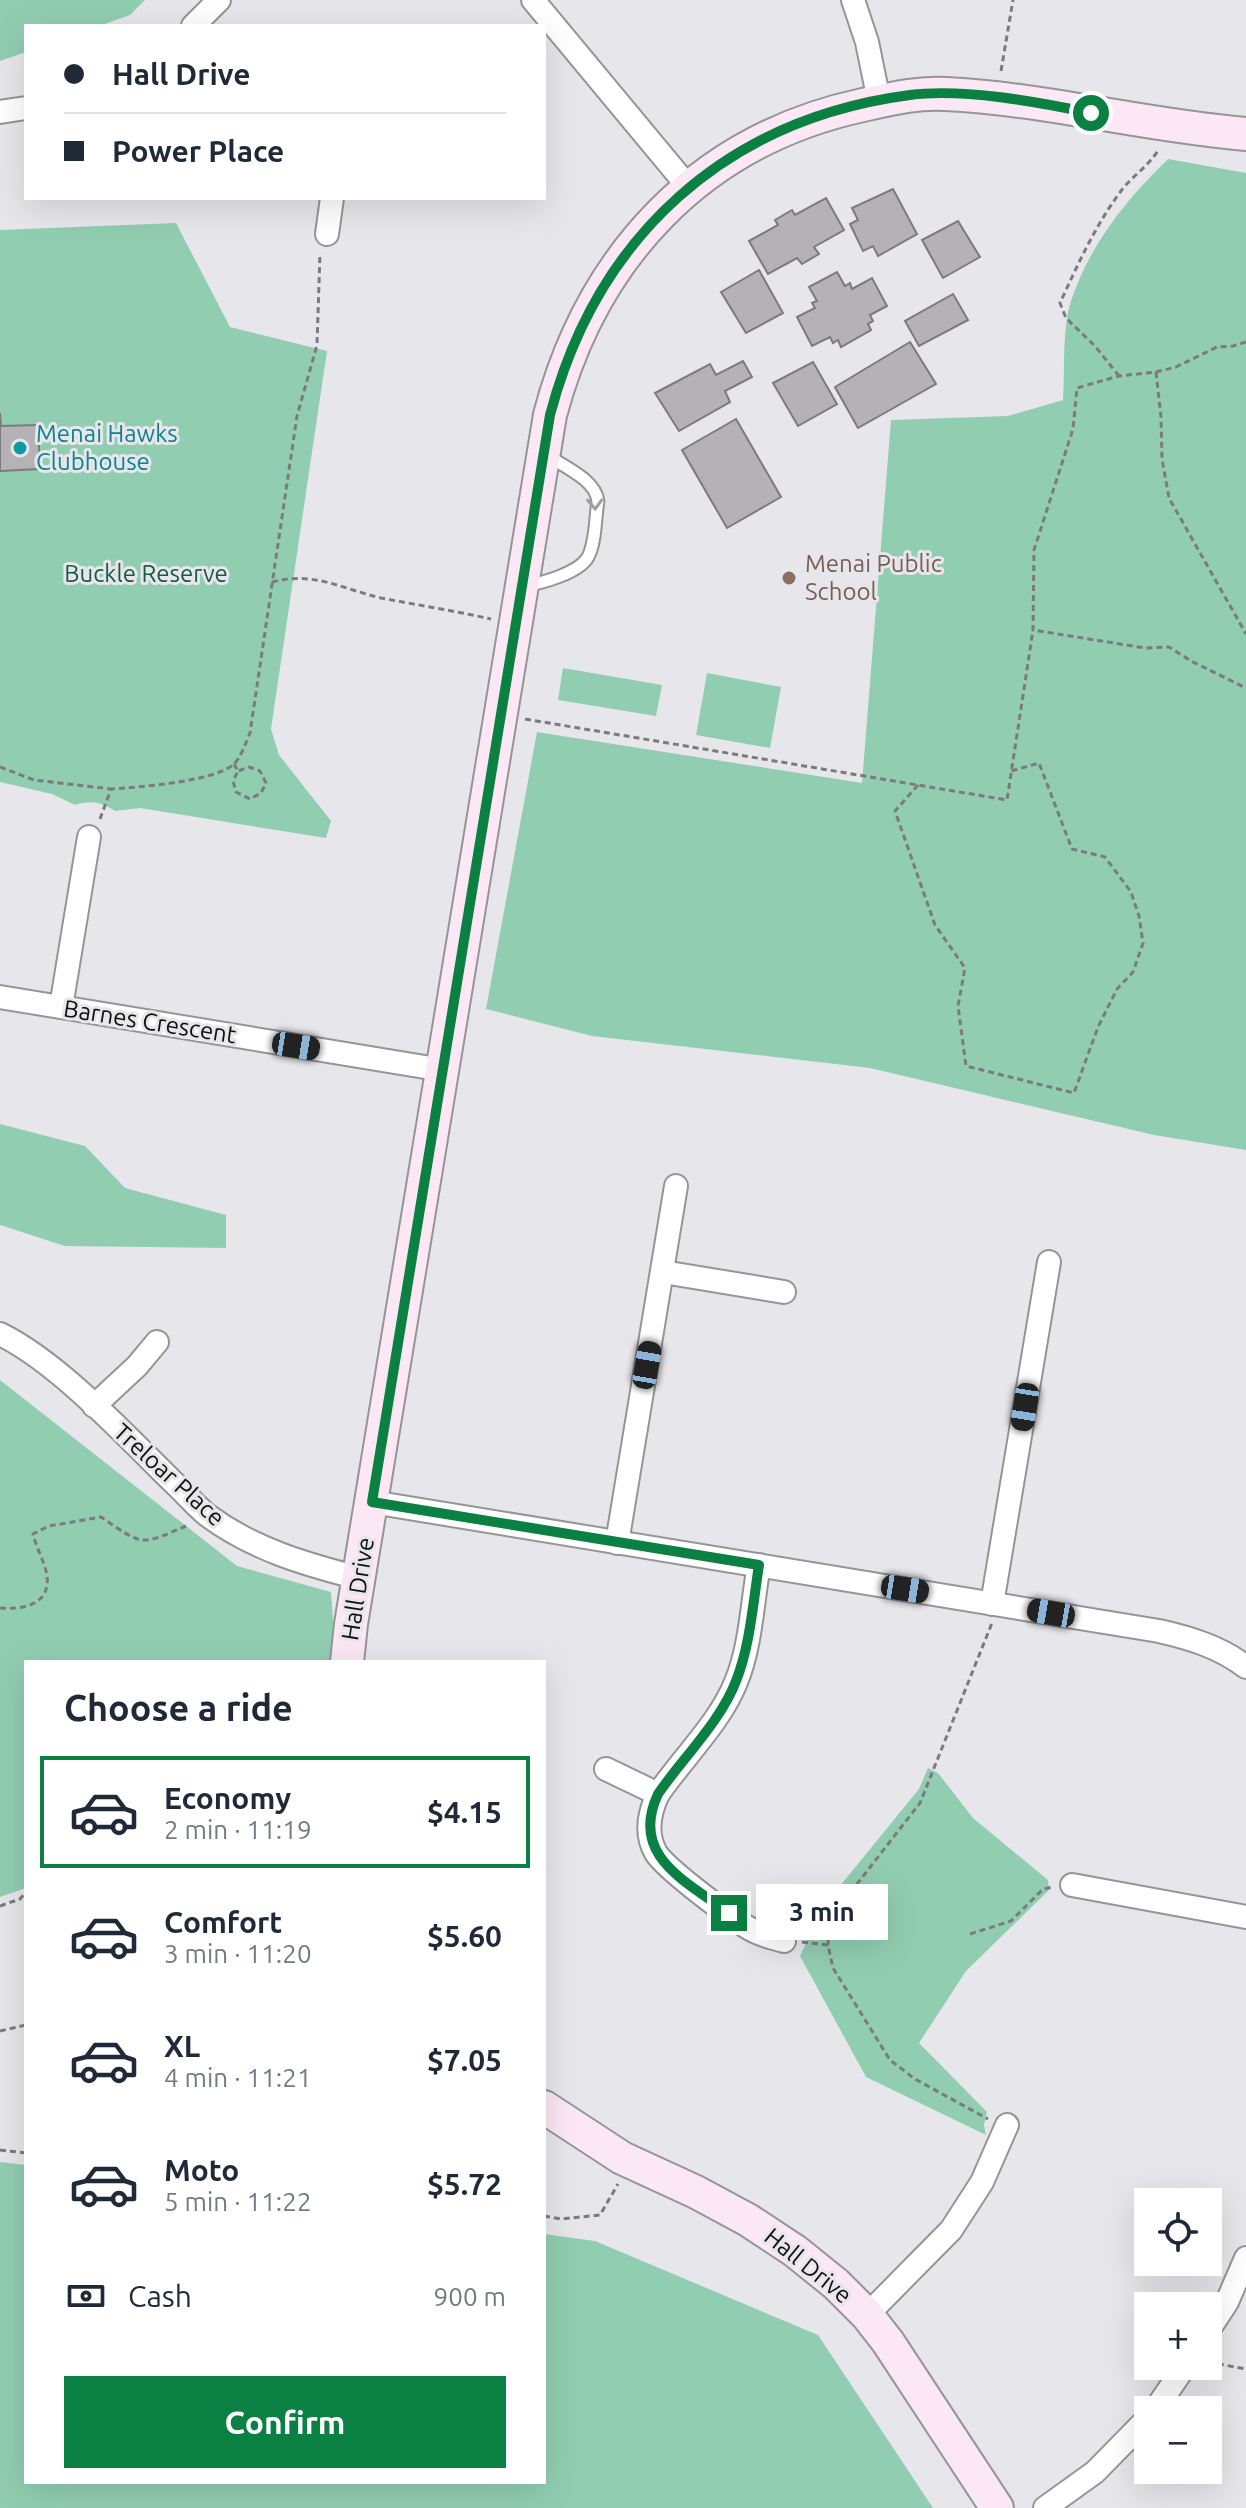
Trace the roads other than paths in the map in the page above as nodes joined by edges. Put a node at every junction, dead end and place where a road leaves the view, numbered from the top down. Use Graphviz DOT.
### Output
graph roads {
  1 [pos="533,0"];
  2 [pos="853,0"];
  3 [pos="879,101"];
  4 [pos="24,108"];
  5 [pos="0,112"];
  6 [pos="1246,134"];
  7 [pos="690,189"];
  8 [pos="332,200"];
  9 [pos="327,234"];
  10 [pos="544,453"];
  11 [pos="523,586"];
  12 [pos="89,837"];
  13 [pos="0,997"];
  14 [pos="61,1007"];
  15 [pos="443,1070"];
  16 [pos="676,1186"];
  17 [pos="1049,1262"];
  18 [pos="663,1272"];
  19 [pos="784,1292"];
  20 [pos="0,1334"];
  21 [pos="157,1342"];
  22 [pos="94,1406"];
  23 [pos="372,1502"];
  24 [pos="617,1543"];
  25 [pos="759,1565"];
  26 [pos="359,1578"];
  27 [pos="995,1604"];
  28 [pos="347,1660"];
  29 [pos="1246,1667"];
  30 [pos="606,1769"];
  31 [pos="658,1794"];
  32 [pos="1072,1885"];
  33 [pos="1246,1917"];
  34 [pos="784,1941"];
  35 [pos="546,2108"];
  36 [pos="1007,2125"];
  37 [pos="1246,2258"];
  38 [pos="1222,2310"];
  39 [pos="867,2315"];
  40 [pos="1134,2432"];
  41 [pos="997,2508"];
  42 [pos="1045,2508"];
  1 -- 7 [label="street"];
  2 -- 3 [label="street"];
  3 -- 6 [label="street, Hall Drive"];
  3 -- 7 [label="street, Hall Drive"];
  4 -- 5 [label="street"];
  7 -- 10 [label="street, Hall Drive"];
  8 -- 9 [label="street"];
  10 -- 11 [label="street, Hall Drive"];
  10 -- 11 [label="lane, one-way"];
  11 -- 15 [label="street, Hall Drive"];
  12 -- 14 [label="street"];
  13 -- 14 [label="street, Barnes Crescent"];
  14 -- 15 [label="street, Barnes Crescent"];
  15 -- 23 [label="street, Hall Drive"];
  16 -- 18 [label="street"];
  17 -- 27 [label="street"];
  18 -- 19 [label="street"];
  18 -- 24 [label="street"];
  20 -- 22 [label="street, Treloar Place"];
  21 -- 22 [label="street"];
  22 -- 26 [label="street, Treloar Place"];
  23 -- 24 [label="street"];
  23 -- 26 [label="street, Hall Drive"];
  24 -- 25 [label="street"];
  25 -- 27 [label="street"];
  25 -- 31 [label="street"];
  26 -- 28 [label="street, Hall Drive"];
  27 -- 29 [label="street"];
  30 -- 31 [label="street"];
  31 -- 34 [label="street"];
  32 -- 33 [label="street"];
  35 -- 39 [label="street, Hall Drive"];
  36 -- 39 [label="street"];
  37 -- 38 [label="street"];
  39 -- 41 [label="street, Hall Drive"];
  40 -- 42 [label="street"];
}
